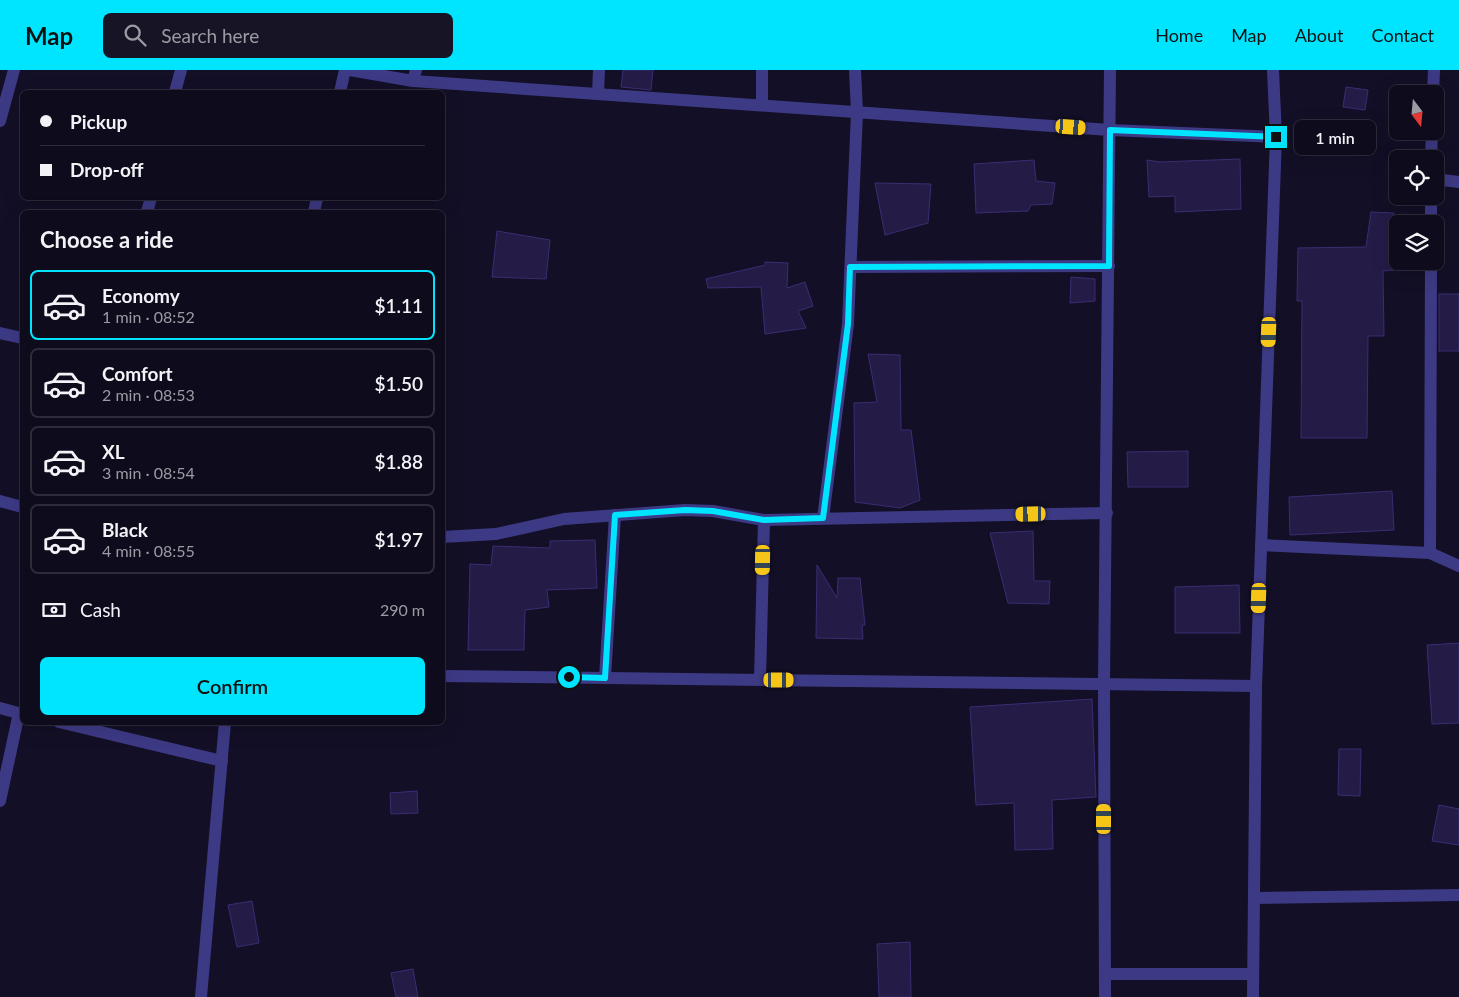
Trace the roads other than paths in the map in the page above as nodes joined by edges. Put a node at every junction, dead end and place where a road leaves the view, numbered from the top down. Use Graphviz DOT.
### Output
graph roads {
  1 [pos="14,70"];
  2 [pos="181,70"];
  3 [pos="345,70"];
  4 [pos="350,70"];
  5 [pos="600,70"];
  6 [pos="762,70"];
  7 [pos="855,70"];
  8 [pos="1110,70"];
  9 [pos="1273,70"];
  10 [pos="1434,70"];
  11 [pos="414,75"];
  12 [pos="1433,85"];
  13 [pos="176,90"];
  14 [pos="340,90"];
  15 [pos="598,94"];
  16 [pos="762,105"];
  17 [pos="856,112"];
  18 [pos="0,120"];
  19 [pos="1110,130"];
  20 [pos="1276,137"];
  21 [pos="1444,180"];
  22 [pos="1459,182"];
  23 [pos="1109,266"];
  24 [pos="850,267"];
  25 [pos="1431,270"];
  26 [pos="0,333"];
  27 [pos="20,338"];
  28 [pos="0,501"];
  29 [pos="20,506"];
  30 [pos="1107,512"];
  31 [pos="615,515"];
  32 [pos="823,518"];
  33 [pos="764,520"];
  34 [pos="445,538"];
  35 [pos="1261,545"];
  36 [pos="1430,553"];
  37 [pos="1459,566"];
  38 [pos="445,676"];
  39 [pos="605,678"];
  40 [pos="760,680"];
  41 [pos="1104,683"];
  42 [pos="1256,686"];
  43 [pos="0,708"];
  44 [pos="20,713"];
  45 [pos="20,717"];
  46 [pos="72,725"];
  47 [pos="225,725"];
  48 [pos="222,761"];
  49 [pos="0,801"];
  50 [pos="1459,895"];
  51 [pos="1254,898"];
  52 [pos="1105,974"];
  53 [pos="1253,974"];
  54 [pos="201,997"];
  55 [pos="1105,997"];
  56 [pos="1253,997"];
  1 -- 18 [label="street"];
  2 -- 13 [label="street"];
  3 -- 14 [label="street"];
  4 -- 11 [label="street"];
  5 -- 15 [label="street"];
  6 -- 16 [label="street"];
  7 -- 17 [label="street"];
  8 -- 19 [label="street"];
  9 -- 20 [label="street"];
  10 -- 12 [label="street"];
  11 -- 15 [label="street"];
  15 -- 16 [label="street"];
  16 -- 17 [label="street"];
  17 -- 19 [label="street"];
  17 -- 24 [label="street"];
  19 -- 20 [label="street"];
  19 -- 23 [label="street"];
  20 -- 35 [label="street"];
  21 -- 22 [label="street"];
  23 -- 24 [label="street"];
  23 -- 30 [label="street"];
  24 -- 32 [label="street"];
  25 -- 36 [label="street"];
  26 -- 27 [label="street"];
  28 -- 29 [label="street"];
  30 -- 32 [label="street"];
  30 -- 41 [label="street"];
  31 -- 33 [label="street"];
  31 -- 34 [label="street"];
  31 -- 39 [label="street"];
  32 -- 33 [label="street"];
  33 -- 40 [label="street"];
  35 -- 36 [label="street"];
  35 -- 42 [label="street"];
  36 -- 37 [label="street"];
  38 -- 39 [label="street"];
  39 -- 40 [label="street"];
  40 -- 41 [label="street"];
  41 -- 42 [label="street"];
  41 -- 52 [label="street"];
  42 -- 51 [label="street"];
  43 -- 44 [label="street"];
  45 -- 49 [label="street"];
  46 -- 48 [label="street"];
  47 -- 48 [label="street"];
  48 -- 54 [label="street"];
  50 -- 51 [label="street"];
  51 -- 53 [label="street"];
  52 -- 53 [label="street"];
  52 -- 55 [label="street"];
  53 -- 56 [label="street"];
}
